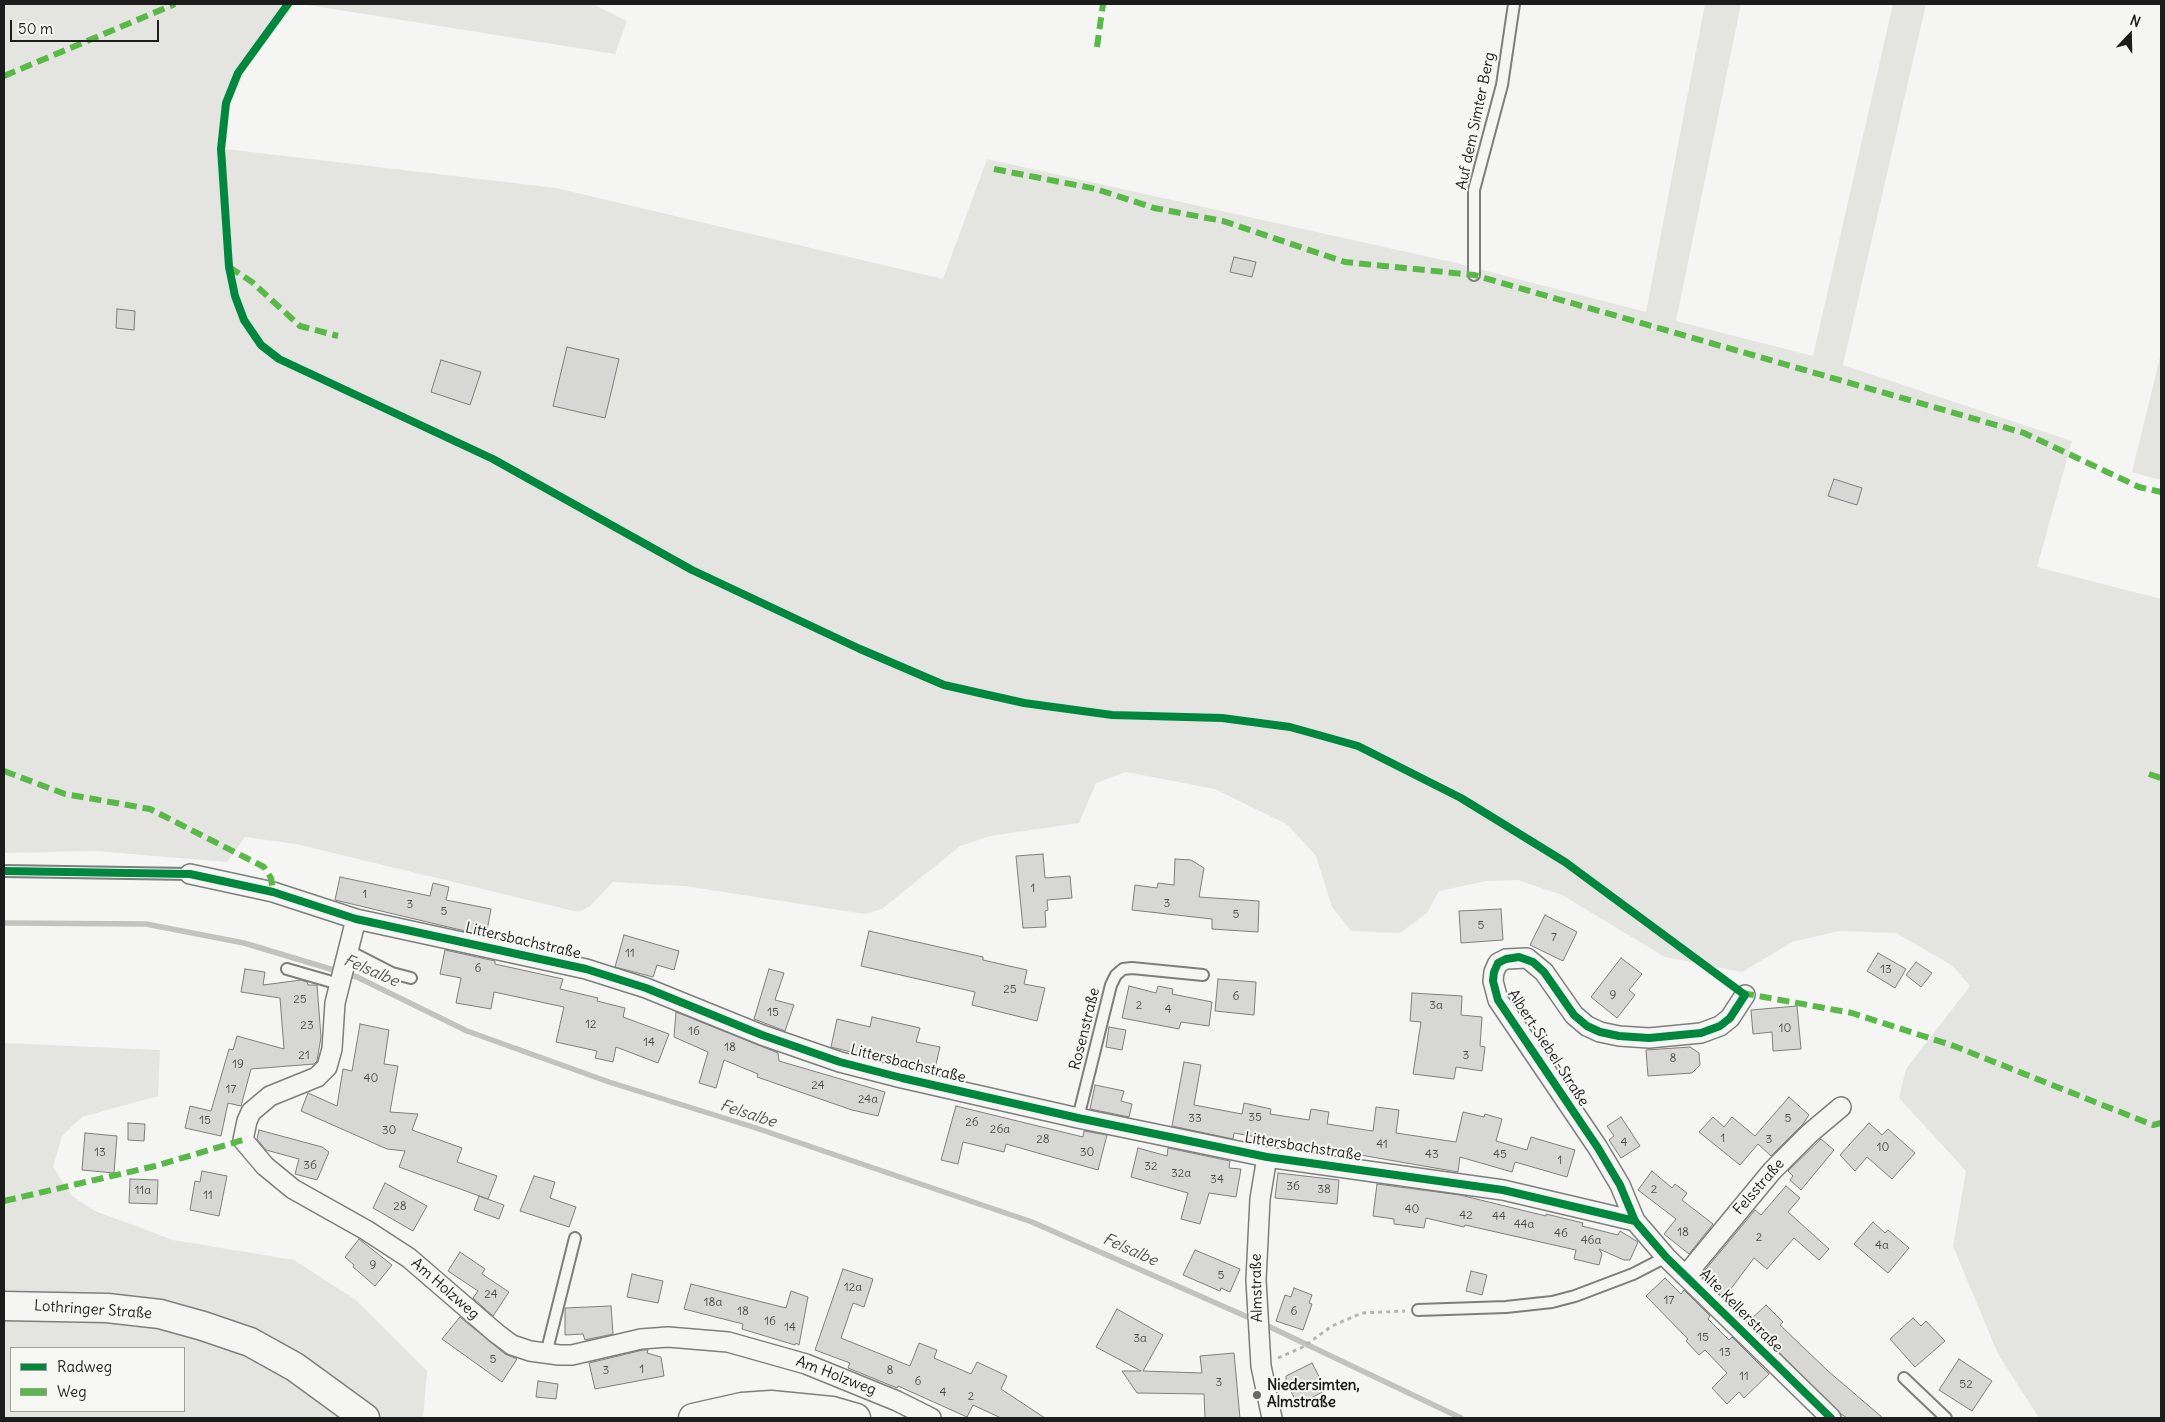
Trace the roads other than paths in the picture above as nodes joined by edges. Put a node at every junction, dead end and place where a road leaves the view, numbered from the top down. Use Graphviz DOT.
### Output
graph roads {
  1 [pos="1514,4"];
  2 [pos="1474,275"];
  3 [pos="4,871"];
  4 [pos="190,874"];
  5 [pos="356,919"];
  6 [pos="346,954"];
  7 [pos="287,969"];
  8 [pos="1203,975"];
  9 [pos="411,978"];
  10 [pos="339,982"];
  11 [pos="1745,995"];
  12 [pos="1841,1107"];
  13 [pos="1078,1118"];
  14 [pos="1267,1157"];
  15 [pos="1635,1221"];
  16 [pos="575,1238"];
  17 [pos="1666,1257"];
  18 [pos="1686,1275"];
  19 [pos="4,1306"];
  20 [pos="1418,1310"];
  21 [pos="546,1354"];
  22 [pos="1904,1378"];
  23 [pos="365,1418"];
  24 [pos="693,1418"];
  25 [pos="856,1418"];
  26 [pos="931,1418"];
  27 [pos="1272,1418"];
  28 [pos="1831,1418"];
  29 [pos="1946,1418"];
  1 -- 2 [label="lane, Auf dem Simter Berg"];
  3 -- 4 [label="lane"];
  4 -- 5 [label="street, Littersbachstraße"];
  5 -- 6 [label="street, Am Holzweg"];
  5 -- 13 [label="street, Littersbachstraße"];
  6 -- 9 [label="lane"];
  6 -- 10 [label="street, Am Holzweg"];
  7 -- 10 [label="lane"];
  8 -- 13 [label="lane, Rosenstraße"];
  10 -- 21 [label="street, Am Holzweg"];
  11 -- 15 [label="street, Albert-Siebel-Straße"];
  12 -- 18 [label="street, Felsstraße"];
  13 -- 14 [label="street, Littersbachstraße"];
  14 -- 15 [label="street, Littersbachstraße"];
  14 -- 27 [label="street, Almstraße"];
  15 -- 17 [label="street, Alte Kellerstraße"];
  16 -- 21 [label="lane"];
  17 -- 18 [label="street, Alte Kellerstraße"];
  17 -- 20 [label="lane"];
  18 -- 28 [label="street, Alte Kellerstraße"];
  19 -- 23 [label="main road, Lothringer Straße"];
  21 -- 26 [label="street, Am Holzweg"];
  22 -- 29 [label="lane"];
  24 -- 25 [label="main road"];
}
